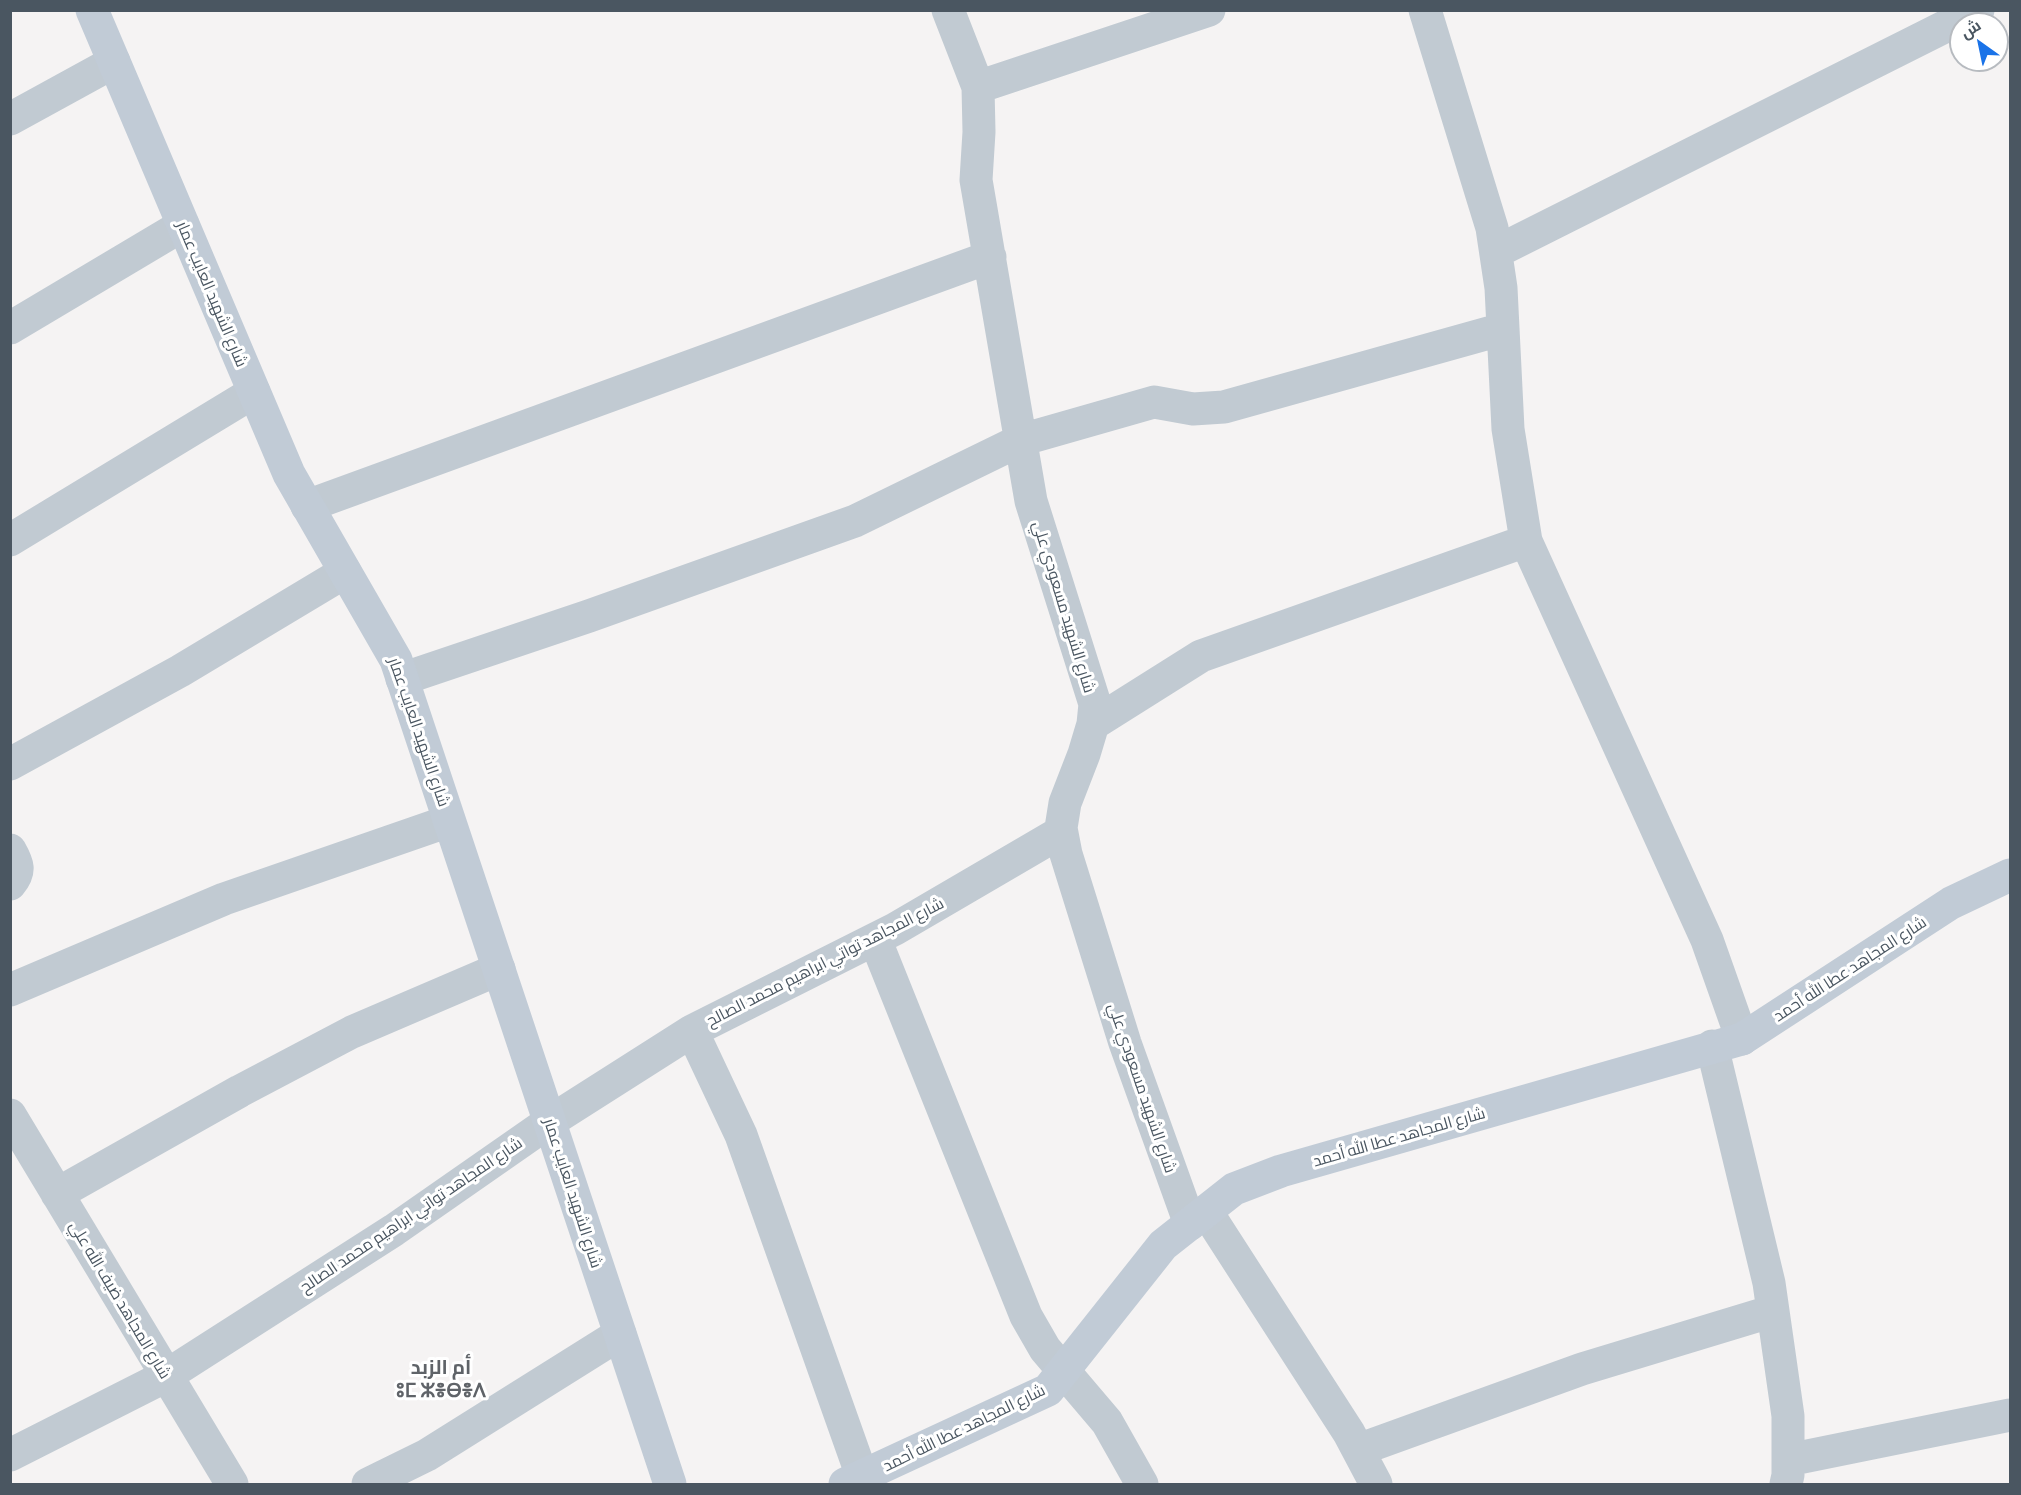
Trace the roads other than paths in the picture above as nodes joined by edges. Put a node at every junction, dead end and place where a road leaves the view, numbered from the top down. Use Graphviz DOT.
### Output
graph roads {
  1 [pos="92,10"];
  2 [pos="948,10"];
  3 [pos="1425,10"];
  4 [pos="1978,10"];
  5 [pos="1193,13"];
  6 [pos="114,62"];
  7 [pos="978,87"];
  8 [pos="10,119"];
  9 [pos="183,225"];
  10 [pos="1496,252"];
  11 [pos="990,257"];
  12 [pos="10,328"];
  13 [pos="1503,328"];
  14 [pos="254,392"];
  15 [pos="1021,440"];
  16 [pos="307,506"];
  17 [pos="10,540"];
  18 [pos="1526,541"];
  19 [pos="345,572"];
  20 [pos="402,679"];
  21 [pos="1093,724"];
  22 [pos="10,764"];
  23 [pos="449,821"];
  24 [pos="1061,832"];
  25 [pos="10,850"];
  26 [pos="2010,874"];
  27 [pos="10,884"];
  28 [pos="875,939"];
  29 [pos="499,969"];
  30 [pos="10,990"];
  31 [pos="692,1031"];
  32 [pos="1727,1042"];
  33 [pos="10,1115"];
  34 [pos="549,1122"];
  35 [pos="57,1194"];
  36 [pos="1198,1218"];
  37 [pos="1773,1311"];
  38 [pos="620,1334"];
  39 [pos="1063,1371"];
  40 [pos="165,1376"];
  41 [pos="2010,1415"];
  42 [pos="1358,1450"];
  43 [pos="10,1455"];
  44 [pos="1787,1472"];
  45 [pos="854,1480"];
  46 [pos="232,1485"];
  47 [pos="368,1485"];
  48 [pos="670,1485"];
  49 [pos="1143,1485"];
  50 [pos="1376,1485"];
  1 -- 6 [label="street, شارع الشهيد العايب عمار"];
  2 -- 7 [label="street, شارع الشهيد مسعودي علي"];
  3 -- 10 [label="street"];
  4 -- 10 [label="street"];
  5 -- 7 [label="street"];
  6 -- 8 [label="street"];
  6 -- 9 [label="street, شارع الشهيد العايب عمار"];
  7 -- 11 [label="street, شارع الشهيد مسعودي علي"];
  9 -- 12 [label="street"];
  9 -- 14 [label="street, شارع الشهيد العايب عمار"];
  10 -- 13 [label="street"];
  11 -- 15 [label="street, شارع الشهيد مسعودي علي"];
  11 -- 16 [label="street"];
  13 -- 15 [label="street"];
  13 -- 18 [label="street"];
  14 -- 16 [label="street, شارع الشهيد العايب عمار"];
  14 -- 17 [label="street"];
  15 -- 20 [label="street"];
  15 -- 21 [label="street, شارع الشهيد مسعودي علي"];
  16 -- 19 [label="street, شارع الشهيد العايب عمار"];
  18 -- 21 [label="street"];
  18 -- 32 [label="street"];
  19 -- 20 [label="street, شارع الشهيد العايب عمار"];
  19 -- 22 [label="street"];
  20 -- 23 [label="street, شارع الشهيد العايب عمار"];
  21 -- 24 [label="street, شارع الشهيد مسعودي علي"];
  23 -- 29 [label="street, شارع الشهيد العايب عمار"];
  23 -- 30 [label="street"];
  24 -- 28 [label="street, شارع المجاهد تواتي ابراهيم محمد الصالح"];
  24 -- 36 [label="street, شارع الشهيد مسعودي علي"];
  25 -- 27 [label="street"];
  26 -- 32 [label="street, شارع المجاهد عطا الله أحمد"];
  28 -- 31 [label="street, شارع المجاهد تواتي ابراهيم محمد الصالح"];
  28 -- 39 [label="street"];
  29 -- 34 [label="street, شارع الشهيد العايب عمار"];
  29 -- 35 [label="street"];
  31 -- 34 [label="street, شارع المجاهد تواتي ابراهيم محمد الصالح"];
  31 -- 45 [label="street"];
  32 -- 36 [label="street, شارع المجاهد عطا الله أحمد"];
  32 -- 37 [label="street"];
  33 -- 35 [label="street, شارع المجاهد ضيف الله علي"];
  34 -- 38 [label="street, شارع الشهيد العايب عمار"];
  34 -- 40 [label="street, شارع المجاهد تواتي ابراهيم محمد الصالح"];
  35 -- 40 [label="street, شارع المجاهد ضيف الله علي"];
  36 -- 39 [label="street, شارع المجاهد عطا الله أحمد"];
  36 -- 42 [label="street, شارع الشهيد مسعودي علي"];
  37 -- 42 [label="street"];
  37 -- 44 [label="street"];
  38 -- 47 [label="street"];
  38 -- 48 [label="street, شارع الشهيد العايب عمار"];
  39 -- 45 [label="street, شارع المجاهد عطا الله أحمد"];
  39 -- 49 [label="street"];
  40 -- 43 [label="street, شارع المجاهد تواتي ابراهيم محمد الصالح"];
  40 -- 46 [label="street, شارع المجاهد ضيف الله علي"];
  41 -- 44 [label="street"];
  42 -- 50 [label="street, شارع الشهيد مسعودي علي"];
}
